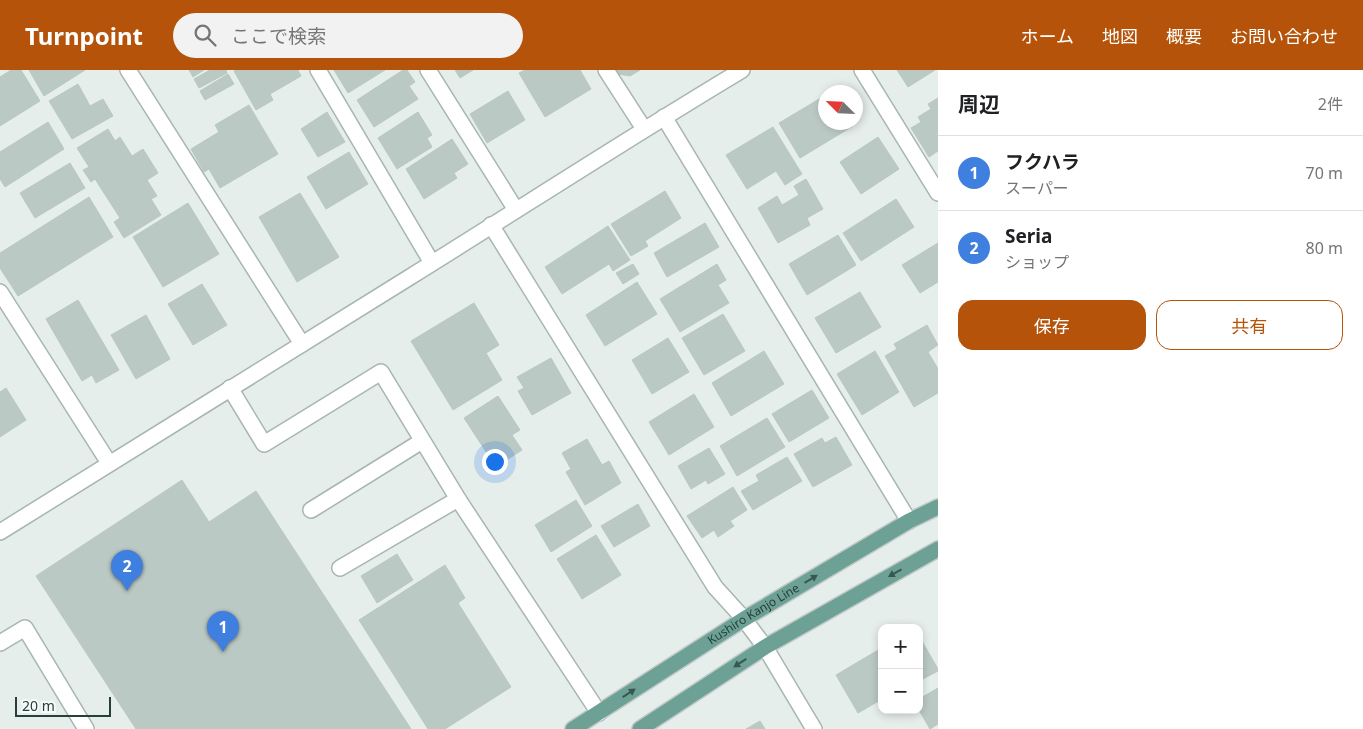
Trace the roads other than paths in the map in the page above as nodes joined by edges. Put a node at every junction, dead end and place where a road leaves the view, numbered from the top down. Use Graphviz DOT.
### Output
graph roads {
  1 [pos="128,70"];
  2 [pos="318,70"];
  3 [pos="428,70"];
  4 [pos="606,70"];
  5 [pos="742,70"];
  6 [pos="862,70"];
  7 [pos="664,117"];
  8 [pos="644,129"];
  9 [pos="938,193"];
  10 [pos="516,210"];
  11 [pos="491,225"];
  12 [pos="432,263"];
  13 [pos="0,292"];
  14 [pos="302,344"];
  15 [pos="230,388"];
  16 [pos="422,440"];
  17 [pos="109,463"];
  18 [pos="458,499"];
  19 [pos="938,507"];
  20 [pos="311,510"];
  21 [pos="909,521"];
  22 [pos="0,532"];
  23 [pos="938,549"];
  24 [pos="340,568"];
  25 [pos="744,619"];
  26 [pos="0,643"];
  27 [pos="765,647"];
  28 [pos="599,713"];
  29 [pos="86,729"];
  30 [pos="574,729"];
  31 [pos="640,729"];
  32 [pos="814,729"];
  1 -- 14 [label="street"];
  2 -- 12 [label="street"];
  3 -- 10 [label="street"];
  4 -- 8 [label="street"];
  5 -- 7 [label="street"];
  6 -- 9 [label="street"];
  7 -- 8 [label="street"];
  7 -- 21 [label="street"];
  8 -- 10 [label="street"];
  10 -- 11 [label="street"];
  11 -- 12 [label="street"];
  11 -- 25 [label="street"];
  12 -- 14 [label="street"];
  13 -- 17 [label="street"];
  14 -- 15 [label="street"];
  15 -- 16 [label="street"];
  15 -- 17 [label="street"];
  16 -- 18 [label="street"];
  16 -- 20 [label="street"];
  17 -- 22 [label="street"];
  18 -- 24 [label="street"];
  18 -- 28 [label="street"];
  19 -- 21 [label="main road, Kushiro Kanjo Line"];
  25 -- 21 [label="main road, Kushiro Kanjo Line, one-way"];
  23 -- 27 [label="main road, one-way"];
  25 -- 27 [label="street"];
  28 -- 25 [label="main road, Kushiro Kanjo Line, one-way"];
  26 -- 29 [label="street"];
  27 -- 31 [label="main road, one-way"];
  27 -- 32 [label="street"];
  28 -- 30 [label="main road, Kushiro Kanjo Line"];
}
